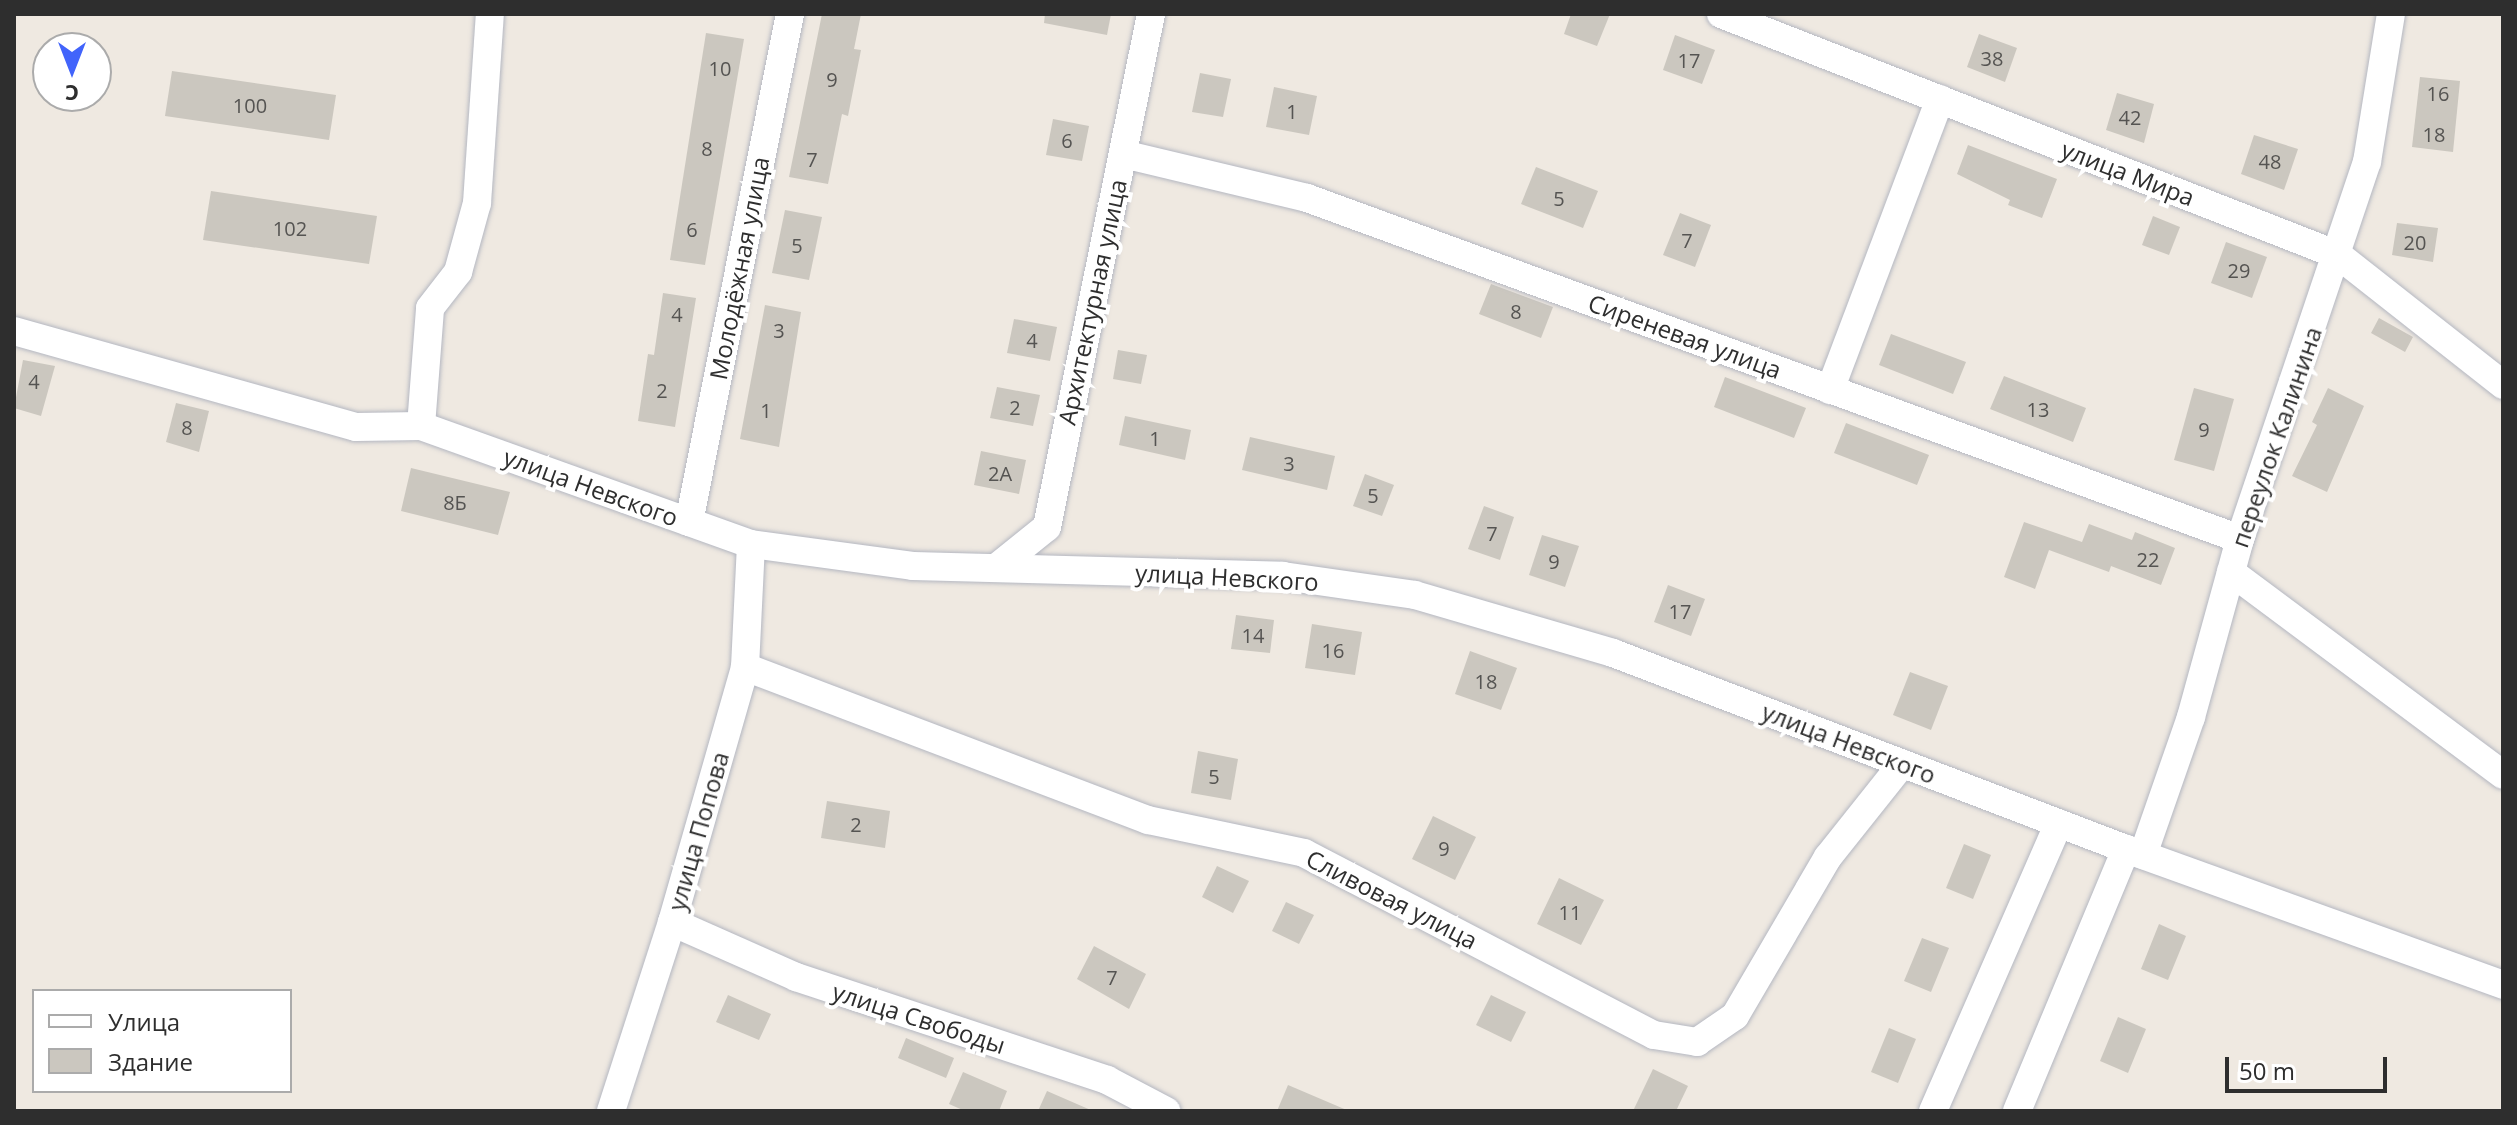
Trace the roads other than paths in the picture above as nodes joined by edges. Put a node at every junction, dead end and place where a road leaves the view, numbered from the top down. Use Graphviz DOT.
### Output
graph roads {
  1 [pos="490,14"];
  2 [pos="790,14"];
  3 [pos="1151,14"];
  4 [pos="1721,14"];
  5 [pos="2391,14"];
  6 [pos="1940,99"];
  7 [pos="1123,154"];
  8 [pos="2338,255"];
  9 [pos="14,331"];
  10 [pos="2503,385"];
  11 [pos="1830,390"];
  12 [pos="421,426"];
  13 [pos="689,522"];
  14 [pos="2240,539"];
  15 [pos="751,544"];
  16 [pos="996,568"];
  17 [pos="2231,572"];
  18 [pos="745,667"];
  19 [pos="1902,764"];
  20 [pos="2503,775"];
  21 [pos="2059,823"];
  22 [pos="2134,852"];
  23 [pos="672,922"];
  24 [pos="2503,985"];
  25 [pos="611,1111"];
  26 [pos="1166,1111"];
  27 [pos="1933,1111"];
  28 [pos="2017,1111"];
  1 -- 12 [label="street"];
  2 -- 13 [label="street, Молодёжная улица"];
  3 -- 7 [label="street, Архитектурная улица"];
  4 -- 6 [label="street, улица Мира"];
  5 -- 8 [label="street, переулок Калинина"];
  6 -- 8 [label="street, улица Мира"];
  6 -- 11 [label="street"];
  7 -- 11 [label="street, Сиреневая улица"];
  7 -- 16 [label="street, Архитектурная улица"];
  8 -- 10 [label="street, улица Мира"];
  8 -- 14 [label="street, переулок Калинина"];
  9 -- 12 [label="street, улица Невского"];
  11 -- 14 [label="street, Сиреневая улица"];
  12 -- 13 [label="street, улица Невского"];
  13 -- 15 [label="street, улица Невского"];
  14 -- 17 [label="street, переулок Калинина"];
  15 -- 16 [label="street, улица Невского"];
  15 -- 18 [label="street, улица Попова"];
  16 -- 19 [label="street, улица Невского"];
  17 -- 20 [label="street"];
  17 -- 22 [label="street, переулок Калинина"];
  18 -- 19 [label="street, Сливовая улица"];
  18 -- 23 [label="street, улица Попова"];
  19 -- 21 [label="street, улица Невского"];
  21 -- 22 [label="street, улица Невского"];
  21 -- 27 [label="street"];
  22 -- 24 [label="street, улица Невского"];
  22 -- 28 [label="street, переулок Калинина"];
  23 -- 25 [label="street, улица Попова"];
  23 -- 26 [label="street, улица Свободы"];
}
